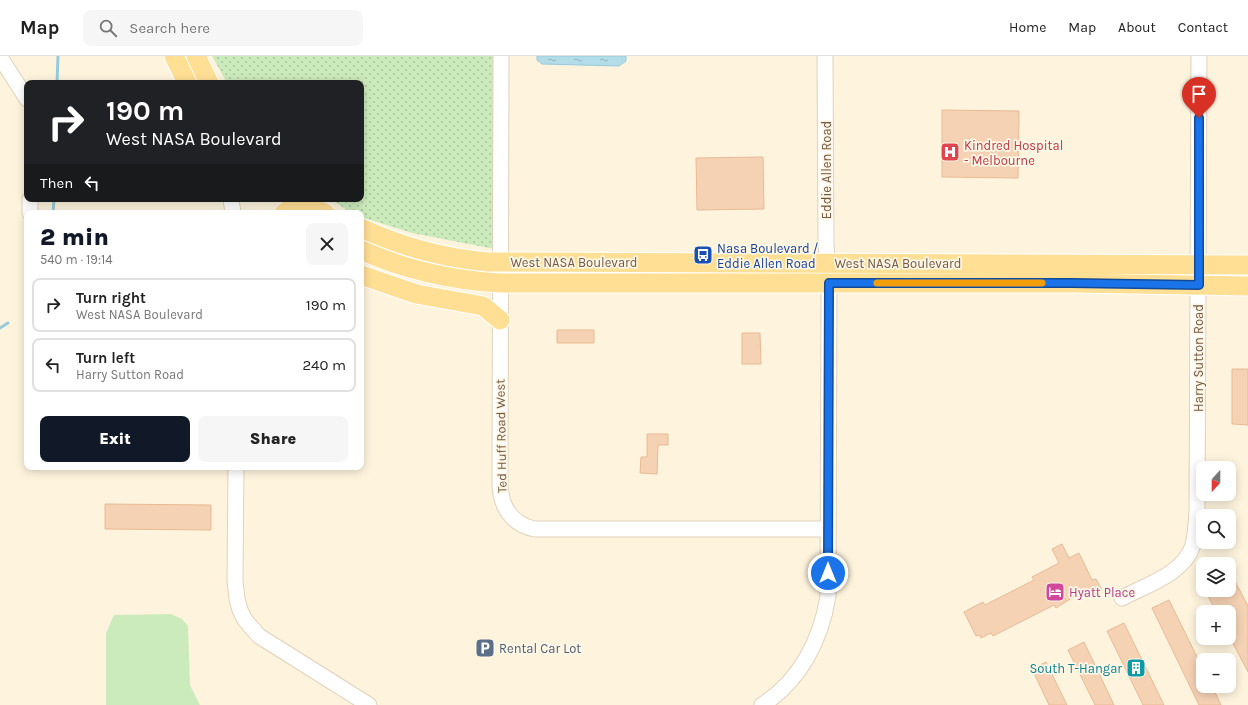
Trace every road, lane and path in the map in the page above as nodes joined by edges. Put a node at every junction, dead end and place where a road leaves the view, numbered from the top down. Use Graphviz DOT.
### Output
graph roads {
  1 [pos="174,56"];
  2 [pos="196,56"];
  3 [pos="501,56"];
  4 [pos="825,56"];
  5 [pos="1199,56"];
  6 [pos="0,57"];
  7 [pos="186,80"];
  8 [pos="208,80"];
  9 [pos="24,94"];
  10 [pos="317,202"];
  11 [pos="288,208"];
  12 [pos="316,210"];
  13 [pos="329,210"];
  14 [pos="364,229"];
  15 [pos="364,251"];
  16 [pos="500,262"];
  17 [pos="827,263"];
  18 [pos="1198,264"];
  19 [pos="1248,265"];
  20 [pos="364,276"];
  21 [pos="500,282"];
  22 [pos="829,283"];
  23 [pos="1199,285"];
  24 [pos="1248,286"];
  25 [pos="500,320"];
  26 [pos="236,470"];
  27 [pos="828,529"];
  28 [pos="1122,598"];
  29 [pos="767,703"];
  30 [pos="369,705"];
  1 -- 7 [label="main road"];
  2 -- 8 [label="main road"];
  3 -- 16 [label="street, Ted Huff Road West"];
  4 -- 17 [label="street, Eddie Allen Road"];
  5 -- 18 [label="street, Harry Sutton Road"];
  6 -- 9 [label="street"];
  10 -- 13 [label="main road"];
  11 -- 12 [label="main road"];
  14 -- 16 [label="main road, West NASA Boulevard"];
  15 -- 21 [label="main road, West NASA Boulevard"];
  16 -- 17 [label="main road, West NASA Boulevard"];
  16 -- 21 [label="street, Ted Huff Road West"];
  17 -- 18 [label="main road, West NASA Boulevard"];
  17 -- 22 [label="street, Eddie Allen Road"];
  18 -- 19 [label="main road, West NASA Boulevard"];
  18 -- 23 [label="street, Harry Sutton Road"];
  20 -- 25 [label="main road"];
  21 -- 22 [label="main road, West NASA Boulevard"];
  21 -- 25 [label="street, Ted Huff Road West"];
  22 -- 23 [label="main road, West NASA Boulevard"];
  22 -- 27 [label="street, Eddie Allen Road"];
  23 -- 24 [label="main road, West NASA Boulevard"];
  23 -- 28 [label="street, Harry Sutton Road"];
  25 -- 27 [label="street, Ted Huff Road West"];
  26 -- 30 [label="street"];
  27 -- 29 [label="street, Eddie Allen Road"];
}
